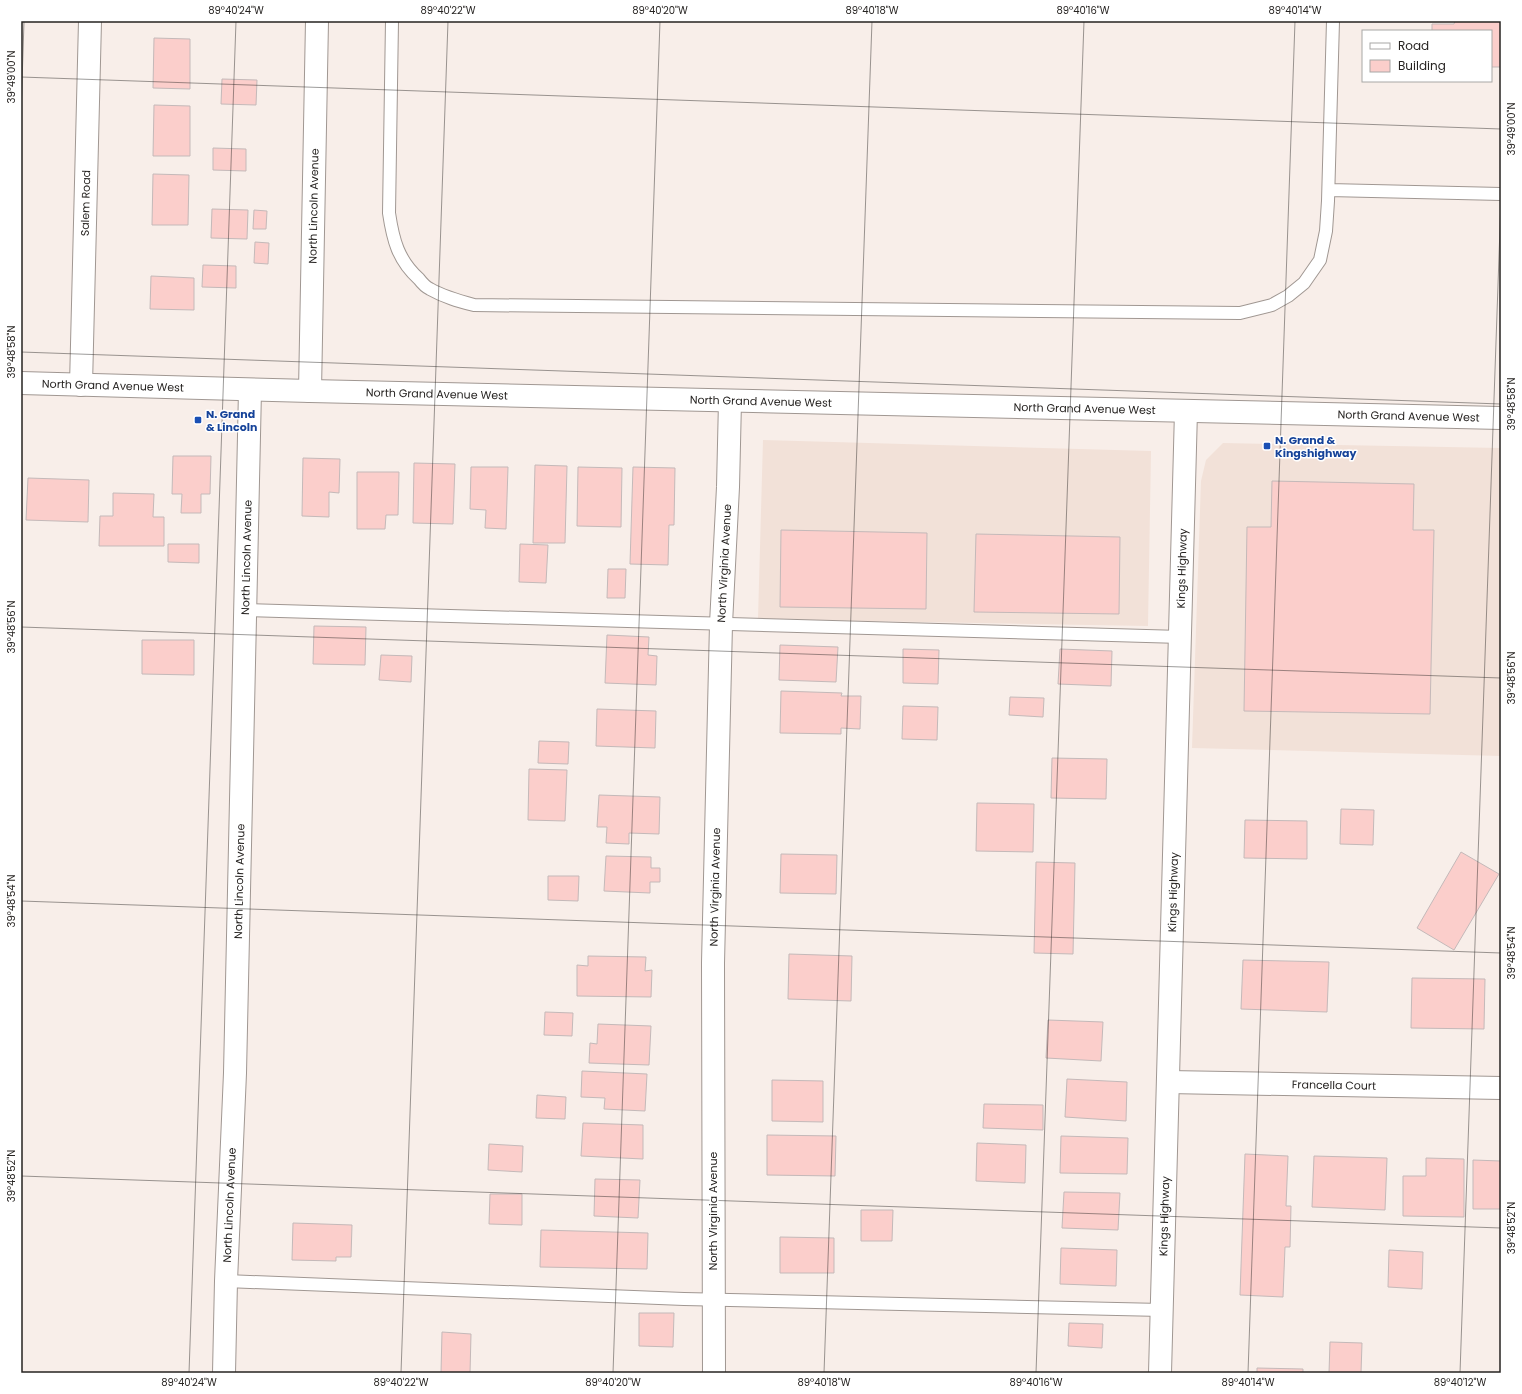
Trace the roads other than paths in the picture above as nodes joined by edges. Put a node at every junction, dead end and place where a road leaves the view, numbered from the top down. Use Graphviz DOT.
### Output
graph roads {
  1 [pos="90,21"];
  2 [pos="317,21"];
  3 [pos="392,21"];
  4 [pos="1333,21"];
  5 [pos="1329,190"];
  6 [pos="1501,194"];
  7 [pos="21,383"];
  8 [pos="81,385"];
  9 [pos="250,390"];
  10 [pos="310,391"];
  11 [pos="730,401"];
  12 [pos="1186,411"];
  13 [pos="1501,418"];
  14 [pos="245,610"];
  15 [pos="721,624"];
  16 [pos="1181,637"];
  17 [pos="1168,1082"];
  18 [pos="1501,1088"];
  19 [pos="226,1281"];
  20 [pos="713,1300"];
  21 [pos="1162,1310"];
  22 [pos="224,1373"];
  23 [pos="714,1373"];
  24 [pos="1160,1373"];
  1 -- 8 [label="street, Salem Road"];
  2 -- 10 [label="street, North Lincoln Avenue"];
  3 -- 5 [label="lane"];
  4 -- 5 [label="lane"];
  5 -- 6 [label="lane"];
  7 -- 8 [label="street, North Grand Avenue West"];
  8 -- 9 [label="street, North Grand Avenue West"];
  9 -- 10 [label="street, North Grand Avenue West"];
  9 -- 14 [label="street, North Lincoln Avenue"];
  10 -- 11 [label="street, North Grand Avenue West"];
  11 -- 12 [label="street, North Grand Avenue West"];
  11 -- 15 [label="street, North Virginia Avenue"];
  12 -- 13 [label="street, North Grand Avenue West"];
  12 -- 16 [label="street, Kings Highway"];
  14 -- 15 [label="lane"];
  14 -- 19 [label="street, North Lincoln Avenue"];
  15 -- 16 [label="lane"];
  15 -- 20 [label="street, North Virginia Avenue"];
  16 -- 17 [label="street, Kings Highway"];
  17 -- 18 [label="street, Francella Court"];
  17 -- 21 [label="street, Kings Highway"];
  19 -- 20 [label="lane"];
  19 -- 22 [label="street, North Lincoln Avenue"];
  20 -- 21 [label="lane"];
  20 -- 23 [label="street, North Virginia Avenue"];
  21 -- 24 [label="street, Kings Highway"];
}
